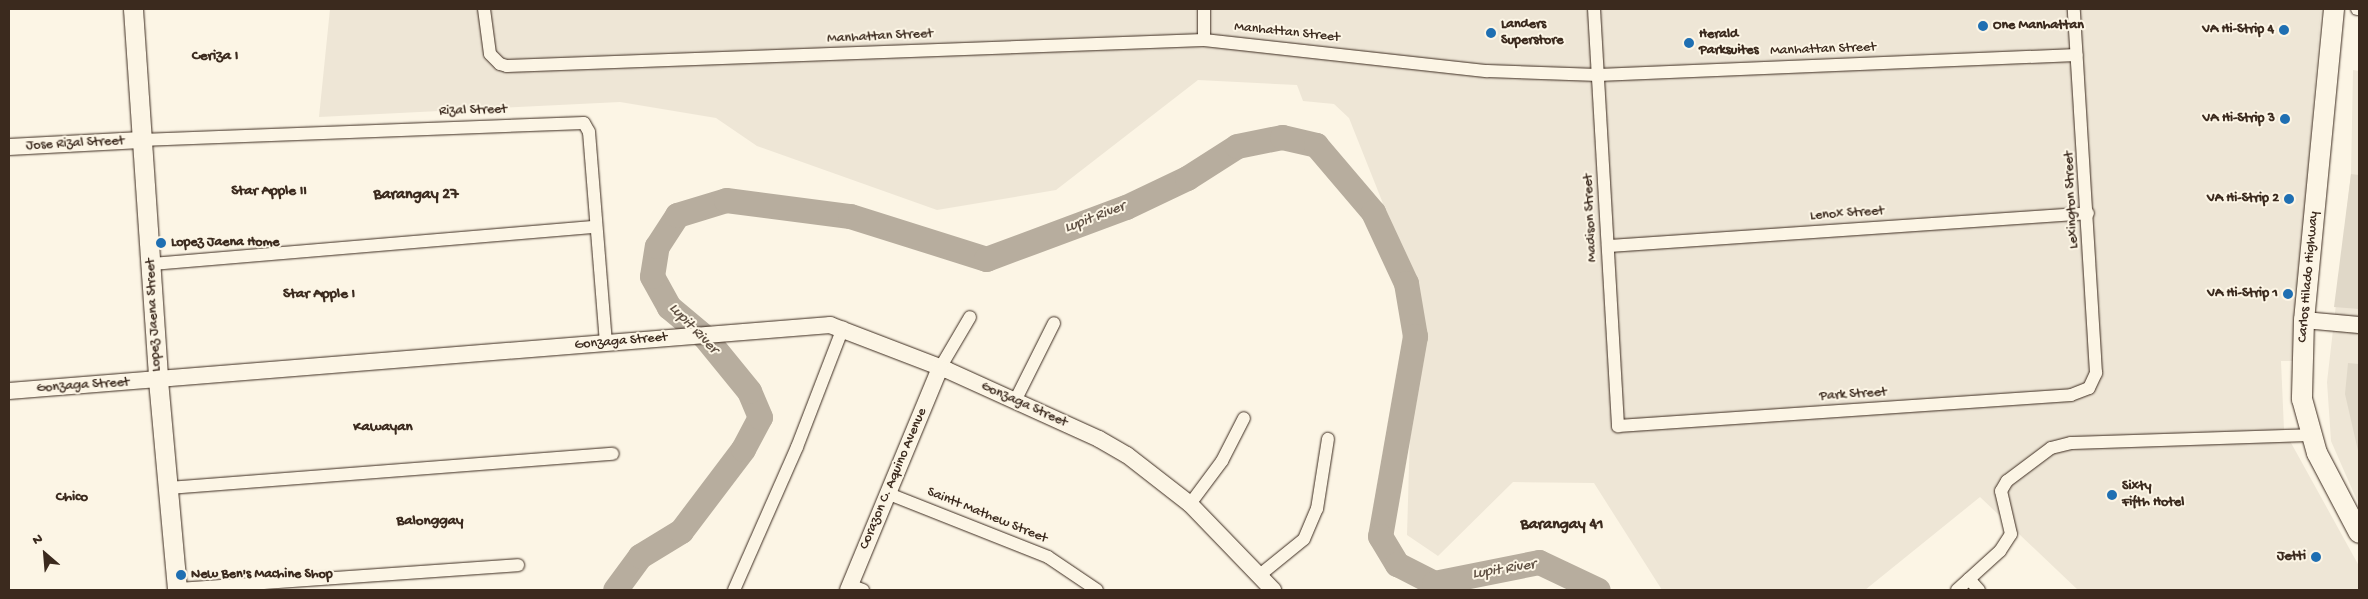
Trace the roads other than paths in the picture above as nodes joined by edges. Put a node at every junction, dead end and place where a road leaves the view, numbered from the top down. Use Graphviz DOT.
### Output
graph roads {
  1 [pos="133,9"];
  2 [pos="484,9"];
  3 [pos="1204,9"];
  4 [pos="1594,9"];
  5 [pos="2074,9"];
  6 [pos="2334,9"];
  7 [pos="1204,40"];
  8 [pos="2077,55"];
  9 [pos="1598,74"];
  10 [pos="141,140"];
  11 [pos="9,147"];
  12 [pos="2088,213"];
  13 [pos="596,228"];
  14 [pos="1608,246"];
  15 [pos="152,264"];
  16 [pos="970,317"];
  17 [pos="2304,320"];
  18 [pos="1054,323"];
  19 [pos="2359,325"];
  20 [pos="843,328"];
  21 [pos="606,343"];
  22 [pos="940,368"];
  23 [pos="158,380"];
  24 [pos="2089,388"];
  25 [pos="9,391"];
  26 [pos="1015,400"];
  27 [pos="1244,418"];
  28 [pos="1618,426"];
  29 [pos="2310,435"];
  30 [pos="1328,439"];
  31 [pos="612,454"];
  32 [pos="168,488"];
  33 [pos="888,494"];
  34 [pos="1190,504"];
  35 [pos="2359,533"];
  36 [pos="518,565"];
  37 [pos="1261,574"];
  38 [pos="1969,579"];
  39 [pos="854,588"];
  40 [pos="177,590"];
  41 [pos="734,590"];
  42 [pos="1097,590"];
  43 [pos="1273,590"];
  44 [pos="1957,590"];
  45 [pos="1979,590"];
  1 -- 10 [label="main road, Lopez Jaena Street"];
  2 -- 7 [label="street, Manhattan Street"];
  3 -- 7 [label="street"];
  4 -- 9 [label="street, Madison Street"];
  5 -- 8 [label="street, Lexington Street"];
  6 -- 17 [label="main road, Carlos Hilado Highway"];
  7 -- 9 [label="street, Manhattan Street"];
  8 -- 9 [label="street, Manhattan Street"];
  8 -- 12 [label="street, Lexington Street"];
  9 -- 14 [label="street, Madison Street"];
  10 -- 11 [label="street, Jose Rizal Street"];
  10 -- 13 [label="street, Rizal Street"];
  10 -- 15 [label="main road, Lopez Jaena Street"];
  12 -- 14 [label="street, Lenox Street"];
  12 -- 24 [label="street, Lexington Street"];
  13 -- 15 [label="street"];
  13 -- 21 [label="street, Rizal Street"];
  14 -- 28 [label="street, Madison Street"];
  15 -- 23 [label="main road, Lopez Jaena Street"];
  16 -- 22 [label="street"];
  17 -- 19 [label="street"];
  17 -- 29 [label="main road, Carlos Hilado Highway"];
  18 -- 26 [label="street"];
  20 -- 21 [label="street, Gonzaga Street"];
  20 -- 22 [label="street, Gonzaga Street"];
  20 -- 41 [label="street"];
  21 -- 23 [label="street, Gonzaga Street"];
  22 -- 26 [label="street, Gonzaga Street"];
  22 -- 33 [label="street, Corazon C. Aquino Avenue"];
  23 -- 25 [label="street, Gonzaga Street"];
  23 -- 32 [label="main road, Lopez Jaena Street"];
  24 -- 28 [label="street, Park Street"];
  26 -- 34 [label="street, Gonzaga Street"];
  27 -- 34 [label="street"];
  29 -- 35 [label="main road, Carlos Hilado Highway"];
  29 -- 38 [label="street"];
  30 -- 37 [label="street"];
  31 -- 32 [label="street"];
  32 -- 40 [label="main road, Lopez Jaena Street"];
  33 -- 39 [label="street, Corazon C. Aquino Avenue"];
  33 -- 42 [label="street, Saintt Mathew Street"];
  34 -- 37 [label="street, Gonzaga Street"];
  36 -- 40 [label="street"];
  37 -- 43 [label="street, Gonzaga Street"];
  38 -- 44 [label="street"];
  38 -- 45 [label="street"];
}
